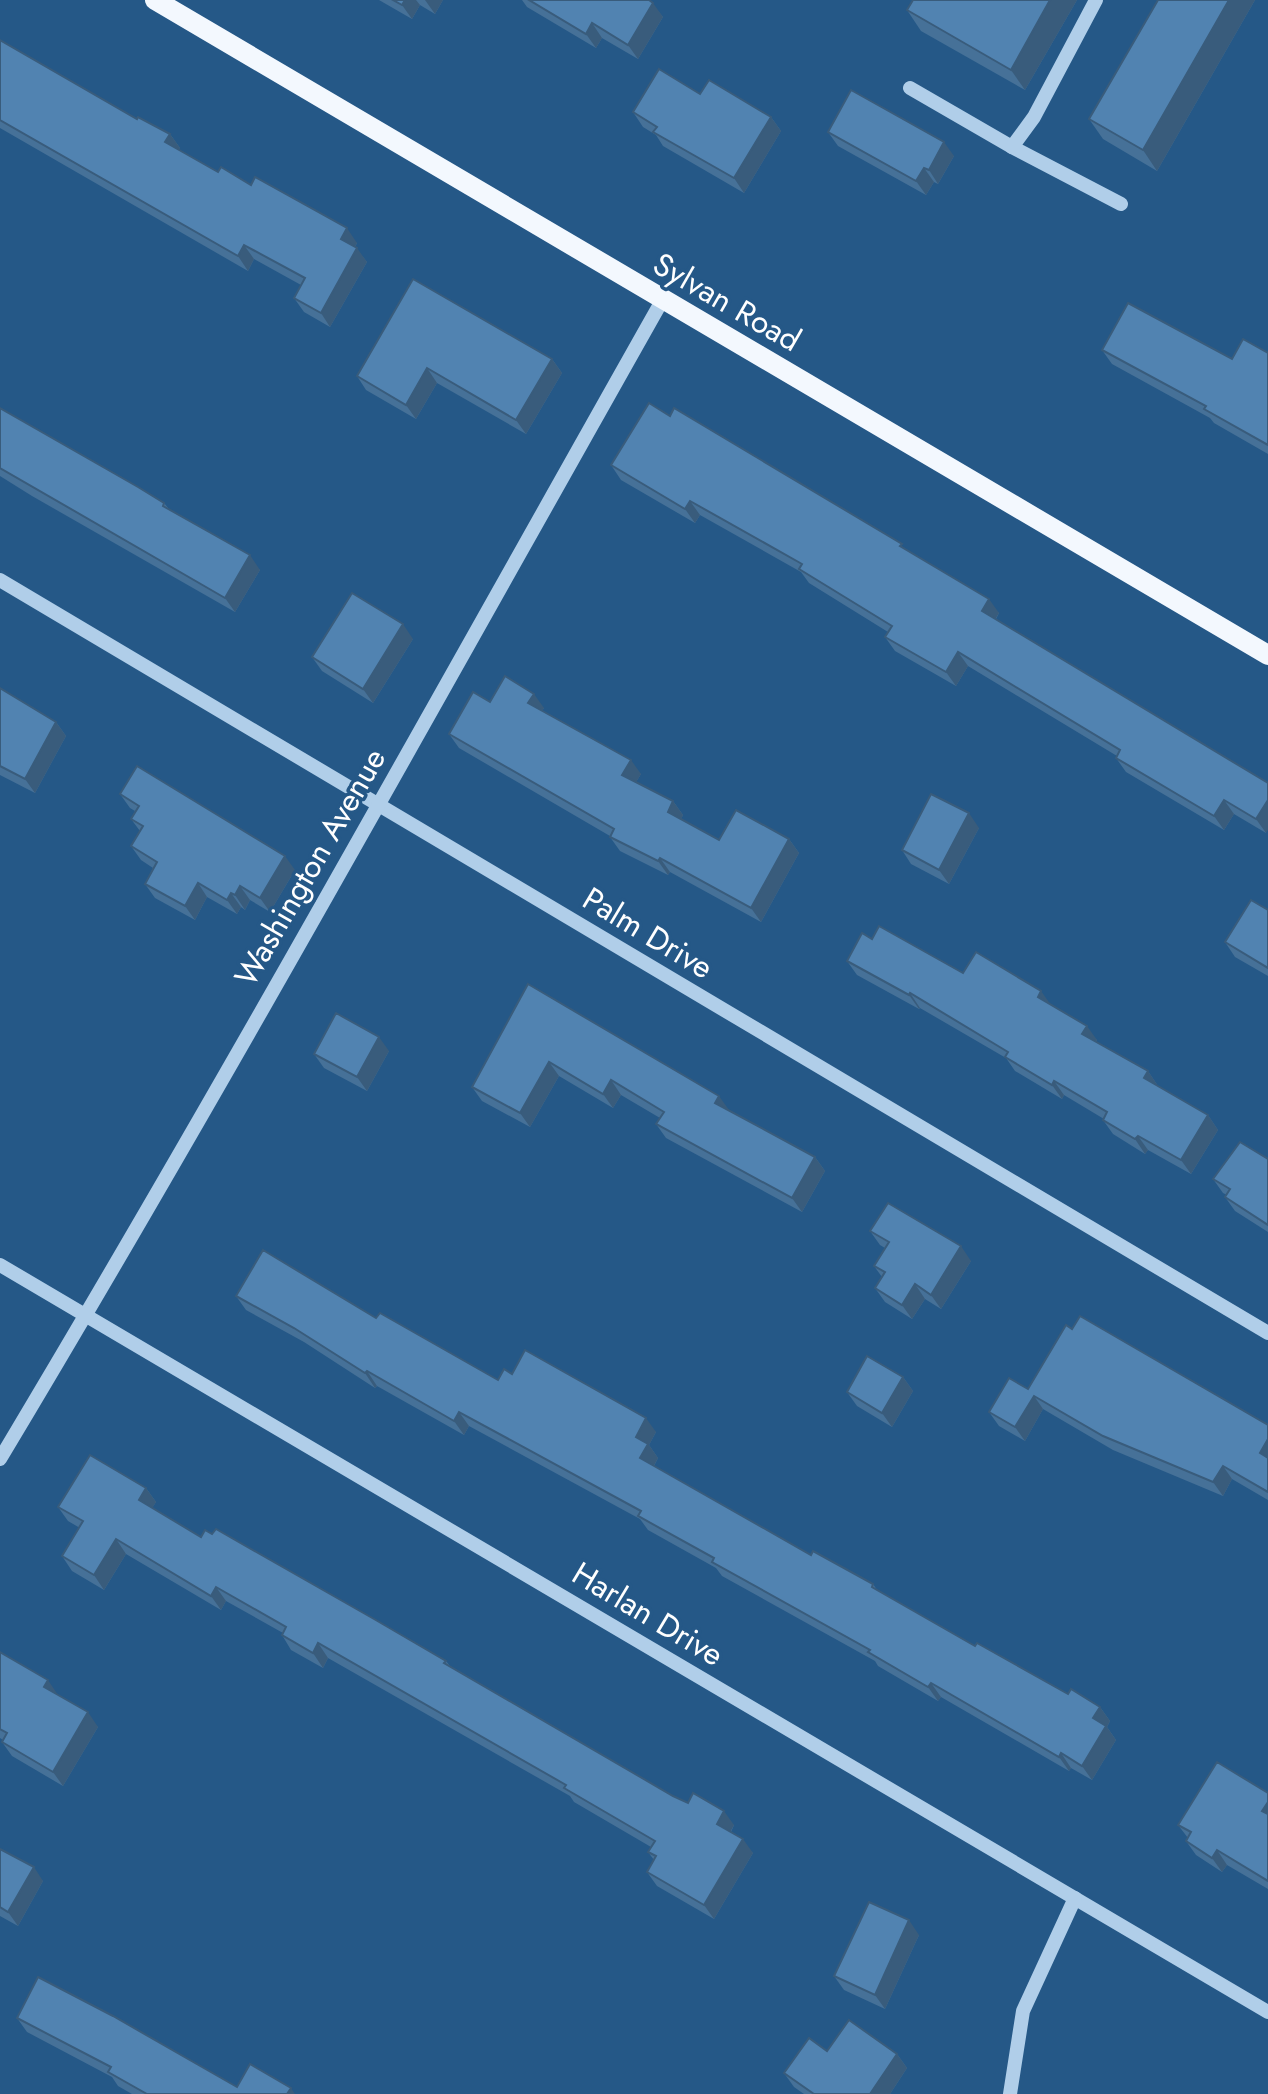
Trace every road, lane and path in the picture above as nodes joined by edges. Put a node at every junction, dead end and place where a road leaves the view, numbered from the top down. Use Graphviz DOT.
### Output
graph roads {
  1 [pos="155,0"];
  2 [pos="1096,0"];
  3 [pos="910,88"];
  4 [pos="1012,147"];
  5 [pos="1121,204"];
  6 [pos="663,299"];
  7 [pos="0,580"];
  8 [pos="1268,655"];
  9 [pos="378,805"];
  10 [pos="0,1265"];
  11 [pos="86,1315"];
  12 [pos="1268,1333"];
  13 [pos="0,1459"];
  14 [pos="1075,1898"];
  15 [pos="1268,2012"];
  16 [pos="1010,2094"];
  1 -- 6 [label="main road, Sylvan Road"];
  2 -- 4 [label="street"];
  3 -- 4 [label="street"];
  4 -- 5 [label="street"];
  6 -- 8 [label="main road, Sylvan Road"];
  6 -- 9 [label="street, Washington Avenue"];
  7 -- 9 [label="street, Palm Drive"];
  9 -- 11 [label="street, Washington Avenue"];
  9 -- 12 [label="street, Palm Drive"];
  10 -- 11 [label="street, Harlan Drive"];
  11 -- 13 [label="street, Washington Avenue"];
  11 -- 14 [label="street, Harlan Drive"];
  14 -- 15 [label="street, Harlan Drive"];
  14 -- 16 [label="street"];
}
